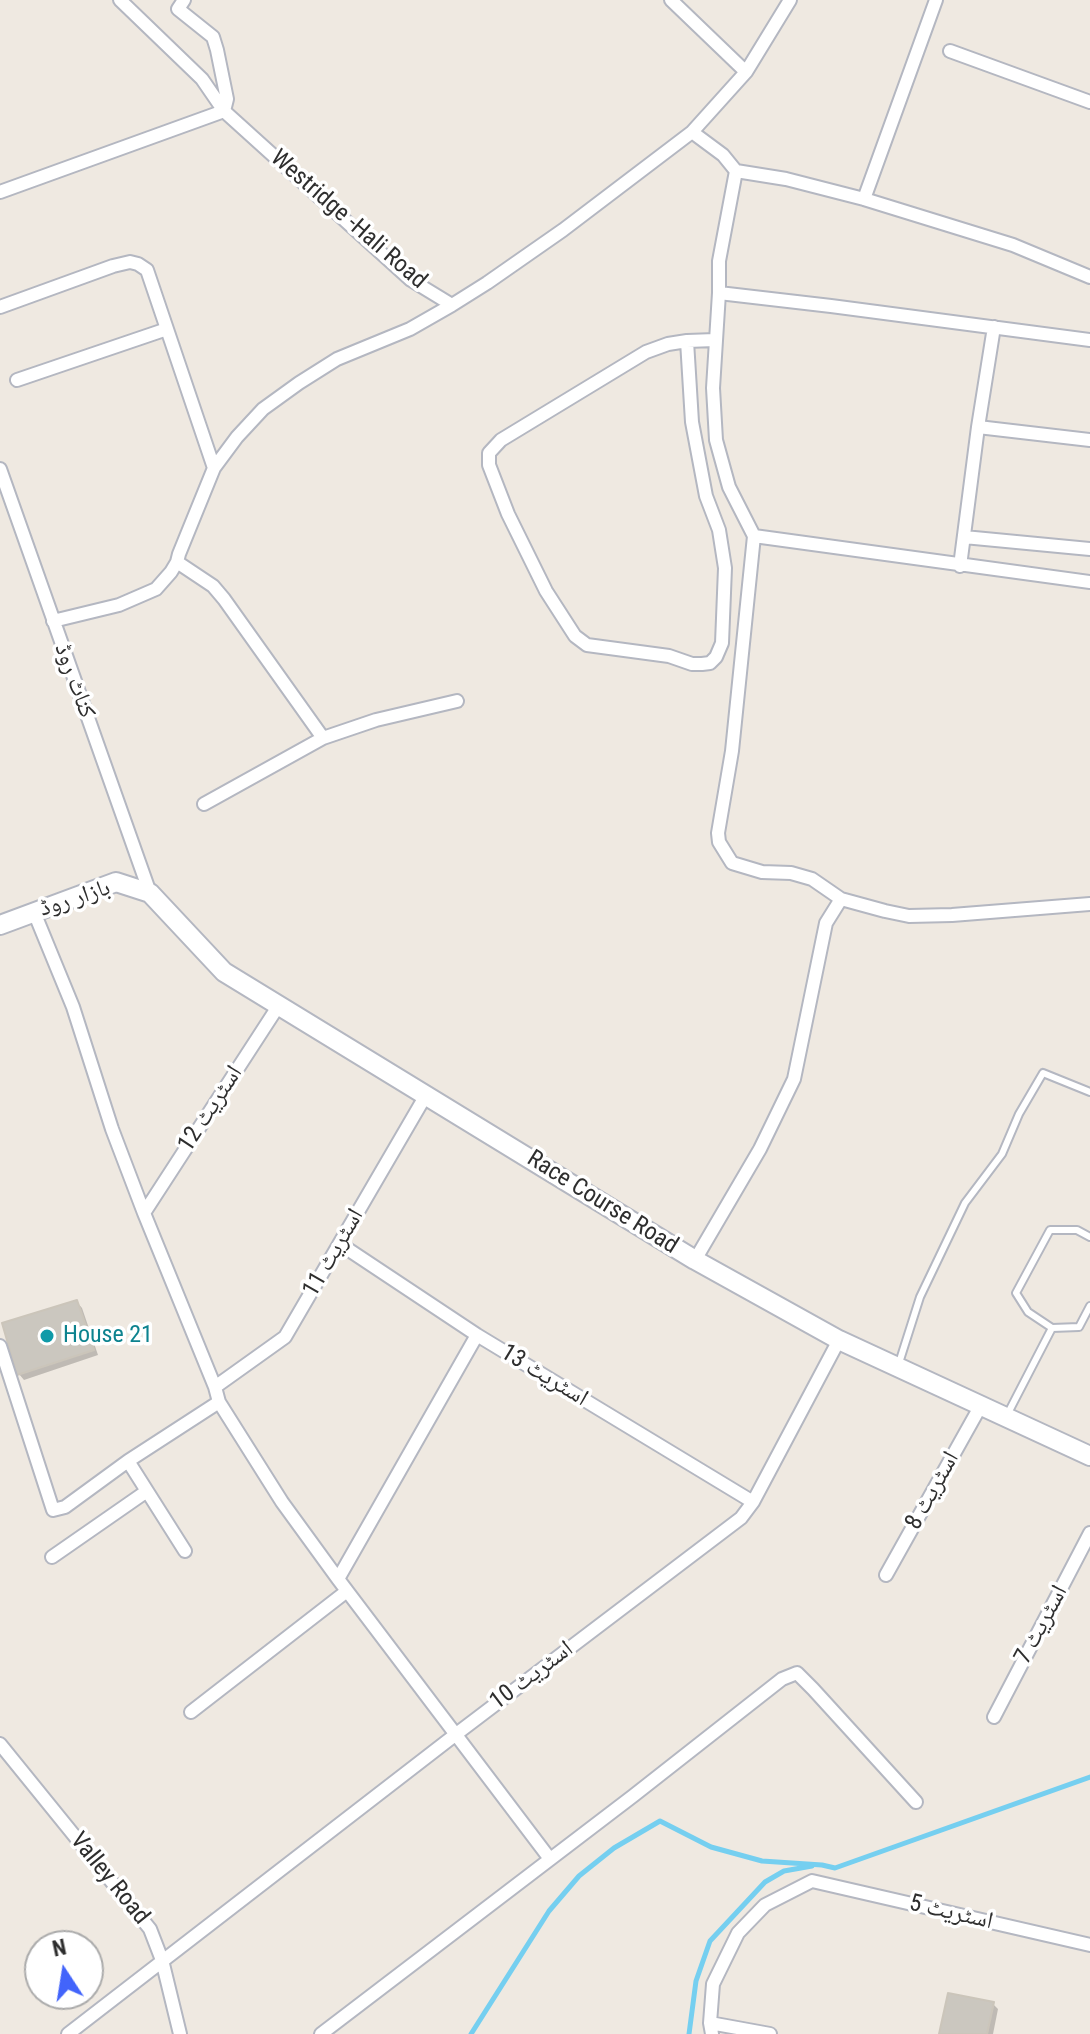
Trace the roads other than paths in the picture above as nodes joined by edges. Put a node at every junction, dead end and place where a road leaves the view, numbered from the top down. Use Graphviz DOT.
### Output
graph roads {
  1 [pos="120,0"];
  2 [pos="184,0"];
  3 [pos="671,0"];
  4 [pos="790,0"];
  5 [pos="936,0"];
  6 [pos="950,51"];
  7 [pos="746,72"];
  8 [pos="1090,102"];
  9 [pos="224,111"];
  10 [pos="692,132"];
  11 [pos="736,171"];
  12 [pos="0,192"];
  13 [pos="864,199"];
  14 [pos="1090,277"];
  15 [pos="719,293"];
  16 [pos="452,305"];
  17 [pos="0,307"];
  18 [pos="994,327"];
  19 [pos="167,329"];
  20 [pos="715,340"];
  21 [pos="1090,340"];
  22 [pos="687,341"];
  23 [pos="17,380"];
  24 [pos="978,427"];
  25 [pos="1090,440"];
  26 [pos="214,468"];
  27 [pos="0,469"];
  28 [pos="754,536"];
  29 [pos="964,537"];
  30 [pos="1090,549"];
  31 [pos="177,562"];
  32 [pos="960,566"];
  33 [pos="1090,582"];
  34 [pos="53,621"];
  35 [pos="457,701"];
  36 [pos="323,738"];
  37 [pos="204,804"];
  38 [pos="150,893"];
  39 [pos="841,899"];
  40 [pos="1090,904"];
  41 [pos="34,912"];
  42 [pos="0,925"];
  43 [pos="279,1005"];
  44 [pos="1090,1092"];
  45 [pos="426,1095"];
  46 [pos="144,1213"];
  47 [pos="1090,1237"];
  48 [pos="340,1244"];
  49 [pos="695,1260"];
  50 [pos="1090,1306"];
  51 [pos="1052,1328"];
  52 [pos="477,1335"];
  53 [pos="839,1340"];
  54 [pos="0,1346"];
  55 [pos="898,1366"];
  56 [pos="215,1387"];
  57 [pos="219,1402"];
  58 [pos="980,1407"];
  59 [pos="1005,1418"];
  60 [pos="1090,1456"];
  61 [pos="128,1461"];
  62 [pos="147,1491"];
  63 [pos="753,1502"];
  64 [pos="1090,1533"];
  65 [pos="185,1551"];
  66 [pos="52,1557"];
  67 [pos="886,1575"];
  68 [pos="338,1579"];
  69 [pos="347,1591"];
  70 [pos="191,1712"];
  71 [pos="994,1717"];
  72 [pos="455,1735"];
  73 [pos="0,1744"];
  74 [pos="916,1802"];
  75 [pos="550,1859"];
  76 [pos="1089,1942"];
  77 [pos="162,1960"];
  78 [pos="711,2028"];
  79 [pos="68,2034"];
  80 [pos="180,2034"];
  81 [pos="321,2034"];
  82 [pos="770,2034"];
  1 -- 9 [label="street, Westridge -Hali Road"];
  2 -- 9 [label="street"];
  3 -- 7 [label="street"];
  4 -- 7 [label="street, Westridge -Hali Road"];
  5 -- 13 [label="street"];
  6 -- 8 [label="street"];
  7 -- 10 [label="street, Westridge -Hali Road"];
  9 -- 12 [label="street"];
  9 -- 16 [label="street, Westridge -Hali Road"];
  10 -- 11 [label="street"];
  10 -- 16 [label="street, Westridge -Hali Road"];
  11 -- 13 [label="street"];
  11 -- 15 [label="street"];
  13 -- 14 [label="street"];
  15 -- 18 [label="street"];
  15 -- 20 [label="street"];
  16 -- 26 [label="street"];
  17 -- 19 [label="street"];
  18 -- 21 [label="street"];
  18 -- 24 [label="street"];
  19 -- 23 [label="street"];
  19 -- 26 [label="street"];
  20 -- 22 [label="street"];
  20 -- 28 [label="street"];
  22 -- 22 [label="street"];
  24 -- 25 [label="street"];
  24 -- 29 [label="street"];
  26 -- 31 [label="street"];
  27 -- 34 [label="street, کناٹ روڈ"];
  28 -- 32 [label="street"];
  28 -- 39 [label="street"];
  29 -- 30 [label="street"];
  29 -- 32 [label="street"];
  31 -- 34 [label="street"];
  31 -- 36 [label="street"];
  32 -- 33 [label="street"];
  34 -- 38 [label="street, کناٹ روڈ"];
  35 -- 36 [label="street"];
  36 -- 37 [label="street"];
  38 -- 41 [label="street, بازار روڈ"];
  38 -- 43 [label="street, Race Course Road"];
  39 -- 40 [label="street"];
  39 -- 49 [label="street"];
  41 -- 42 [label="street, بازار روڈ"];
  41 -- 46 [label="street"];
  43 -- 45 [label="street, Race Course Road"];
  43 -- 46 [label="street, اسٹریٹ 12"];
  44 -- 55 [label="lane"];
  45 -- 48 [label="street, اسٹریٹ 11"];
  45 -- 49 [label="street, Race Course Road"];
  46 -- 56 [label="street"];
  47 -- 51 [label="lane"];
  48 -- 52 [label="street, اسٹریٹ 13"];
  48 -- 56 [label="street, اسٹریٹ 11"];
  49 -- 53 [label="street, Race Course Road"];
  50 -- 51 [label="lane"];
  51 -- 59 [label="lane"];
  52 -- 63 [label="street, اسٹریٹ 13"];
  52 -- 68 [label="street"];
  53 -- 55 [label="street, Race Course Road"];
  53 -- 63 [label="street, اسٹریٹ 10"];
  54 -- 61 [label="street"];
  55 -- 58 [label="street, Race Course Road"];
  56 -- 57 [label="street"];
  57 -- 61 [label="street"];
  57 -- 68 [label="street"];
  58 -- 59 [label="street, Race Course Road"];
  58 -- 67 [label="street, اسٹریٹ 8"];
  59 -- 60 [label="street, Race Course Road"];
  61 -- 62 [label="street"];
  62 -- 65 [label="street"];
  62 -- 66 [label="street"];
  63 -- 72 [label="street, اسٹریٹ 10"];
  64 -- 71 [label="street, اسٹریٹ 7"];
  68 -- 69 [label="street"];
  69 -- 70 [label="street"];
  69 -- 72 [label="street"];
  72 -- 75 [label="street"];
  72 -- 77 [label="street, اسٹریٹ 10"];
  73 -- 77 [label="street, Valley Road"];
  74 -- 75 [label="street"];
  75 -- 81 [label="street"];
  76 -- 78 [label="street, اسٹریٹ 5"];
  77 -- 79 [label="street, اسٹریٹ 10"];
  77 -- 80 [label="street, Valley Road"];
  78 -- 82 [label="street"];
}
